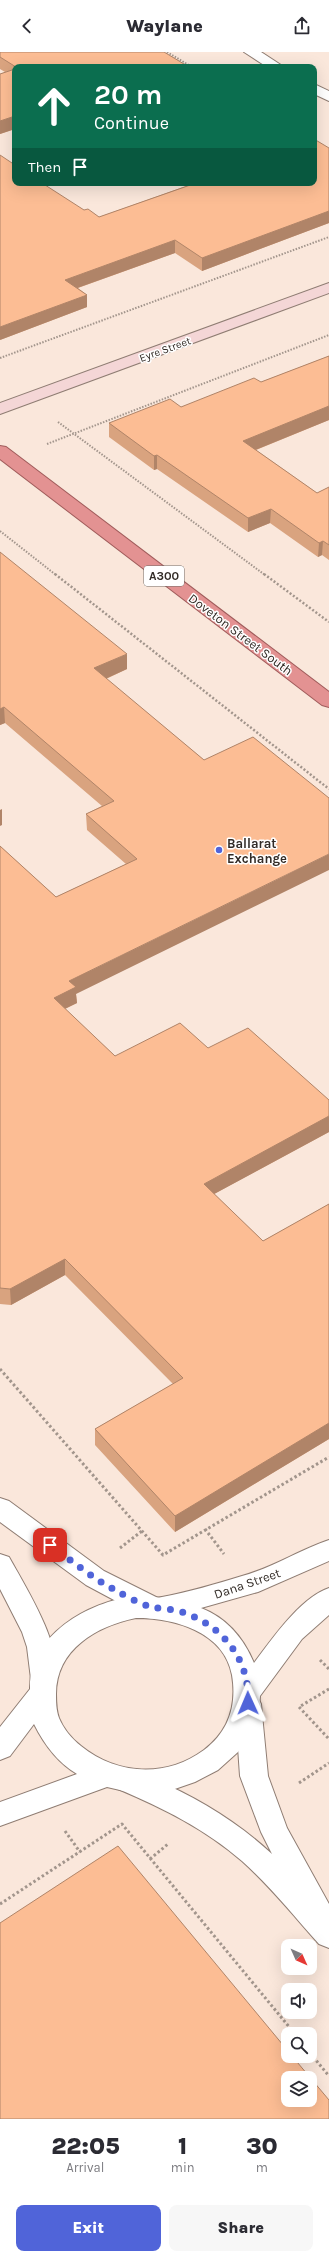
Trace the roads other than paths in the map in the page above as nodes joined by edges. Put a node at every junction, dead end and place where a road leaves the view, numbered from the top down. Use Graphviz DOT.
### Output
graph roads {
  1 [pos="251,52"];
  2 [pos="272,64"];
  3 [pos="317,90"];
  4 [pos="329,97"];
  5 [pos="329,288"];
  6 [pos="0,409"];
  7 [pos="5,455"];
  8 [pos="329,701"];
  9 [pos="0,1508"];
  10 [pos="329,1550"];
  11 [pos="0,1564"];
  12 [pos="329,1599"];
  13 [pos="157,1607"];
  14 [pos="43,1686"];
  15 [pos="248,1697"];
  16 [pos="0,1748"];
  17 [pos="116,1777"];
  18 [pos="0,1814"];
  19 [pos="329,1931"];
  20 [pos="329,1935"];
  1 -- 2 [label="street"];
  3 -- 4 [label="street"];
  5 -- 6 [label="main road, Eyre Street"];
  7 -- 8 [label="highway, Doveton Street South / A300"];
  9 -- 13 [label="street"];
  10 -- 13 [label="street, Dana Street"];
  11 -- 14 [label="street"];
  12 -- 15 [label="street"];
  13 -- 14 [label="street"];
  13 -- 15 [label="street"];
  14 -- 16 [label="street"];
  14 -- 17 [label="street"];
  15 -- 17 [label="street"];
  15 -- 19 [label="street"];
  17 -- 18 [label="street"];
  17 -- 20 [label="street"];
}
